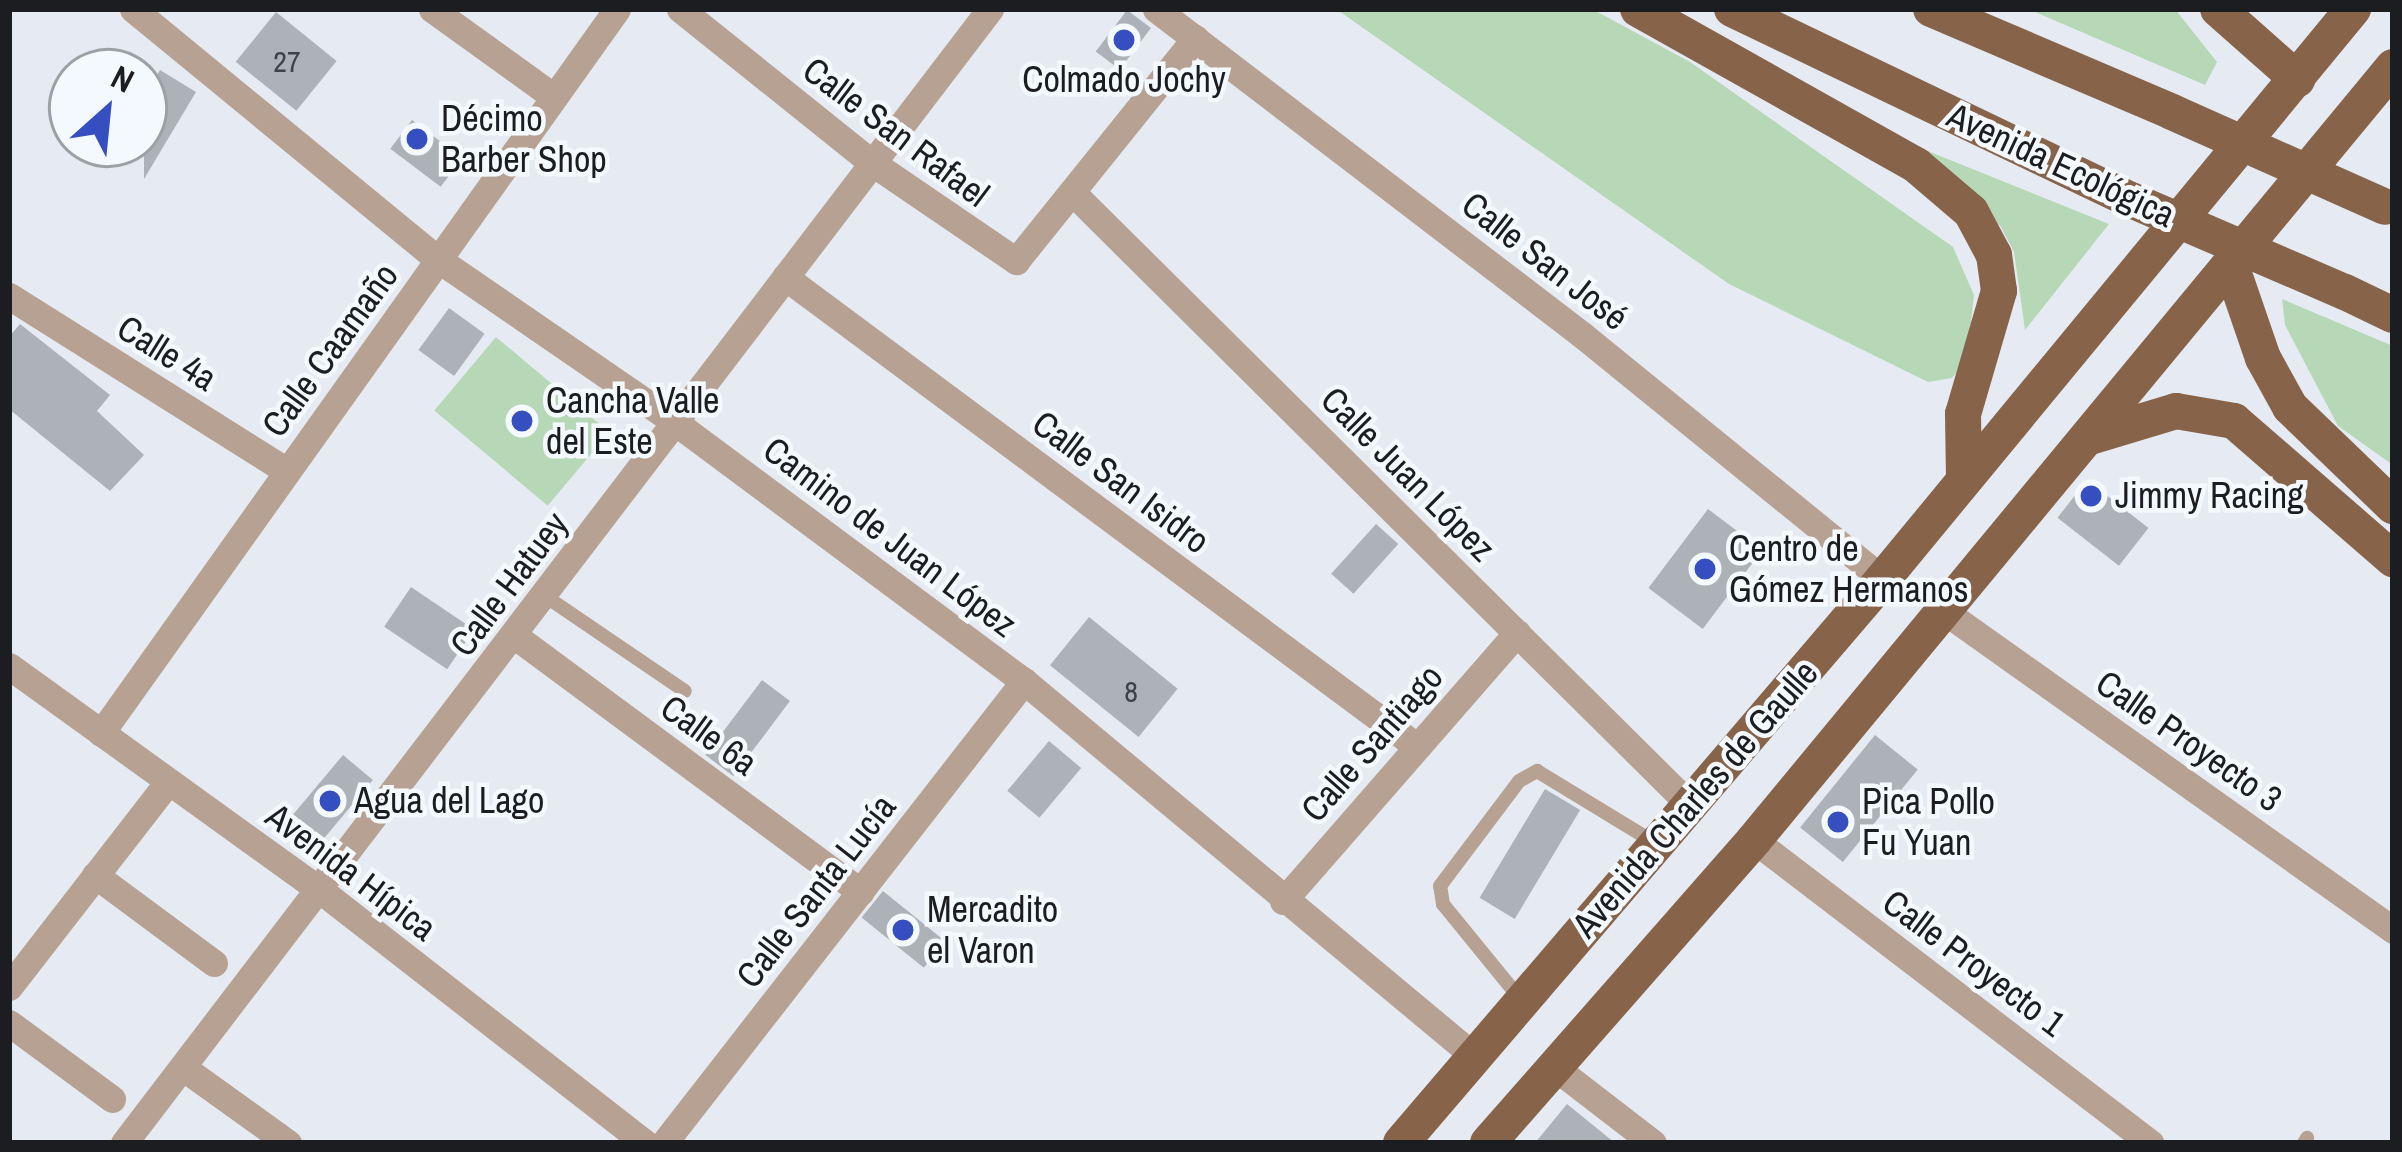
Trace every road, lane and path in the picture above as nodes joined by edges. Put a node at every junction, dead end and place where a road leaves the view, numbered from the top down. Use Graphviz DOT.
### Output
graph roads {
  1 [pos="134,9"];
  2 [pos="432,9"];
  3 [pos="617,9"];
  4 [pos="680,9"];
  5 [pos="991,9"];
  6 [pos="1156,9"];
  7 [pos="1638,9"];
  8 [pos="1732,9"];
  9 [pos="1931,9"];
  10 [pos="2218,9"];
  11 [pos="2342,13"];
  12 [pos="1978,23"];
  13 [pos="1195,38"];
  14 [pos="2393,67"];
  15 [pos="2296,79"];
  16 [pos="554,98"];
  17 [pos="872,162"];
  18 [pos="1075,195"];
  19 [pos="2389,208"];
  20 [pos="439,260"];
  21 [pos="2232,268"];
  22 [pos="785,277"];
  23 [pos="9,296"];
  24 [pos="2393,315"];
  25 [pos="676,423"];
  26 [pos="2090,436"];
  27 [pos="287,471"];
  28 [pos="1964,477"];
  29 [pos="2393,506"];
  30 [pos="2393,559"];
  31 [pos="1883,579"];
  32 [pos="545,596"];
  33 [pos="1944,611"];
  34 [pos="1517,633"];
  35 [pos="515,636"];
  36 [pos="12,674"];
  37 [pos="1024,681"];
  38 [pos="685,692"];
  39 [pos="101,733"];
  40 [pos="1415,745"];
  41 [pos="167,783"];
  42 [pos="1689,804"];
  43 [pos="1754,840"];
  44 [pos="1656,843"];
  45 [pos="95,875"];
  46 [pos="320,890"];
  47 [pos="861,892"];
  48 [pos="1283,901"];
  49 [pos="2393,930"];
  50 [pos="214,963"];
  51 [pos="9,987"];
  52 [pos="1522,1001"];
  53 [pos="9,1023"];
  54 [pos="1474,1056"];
  55 [pos="1553,1066"];
  56 [pos="184,1069"];
  57 [pos="112,1100"];
  58 [pos="124,1143"];
  59 [pos="289,1143"];
  60 [pos="645,1143"];
  61 [pos="664,1143"];
  62 [pos="1401,1143"];
  63 [pos="1488,1143"];
  64 [pos="1653,1143"];
  65 [pos="2151,1143"];
  1 -- 20 [label="street, Camino de Juan López"];
  2 -- 16 [label="street"];
  3 -- 16 [label="street, Calle Caamaño"];
  4 -- 17 [label="street, Calle San Rafael"];
  5 -- 17 [label="street, Calle Hatuey"];
  6 -- 13 [label="street, Calle San José"];
  7 -- 28 [label="main road"];
  8 -- 24 [label="main road, Avenida Ecológica, bridge"];
  9 -- 12 [label="main road"];
  10 -- 15 [label="main road"];
  11 -- 15 [label="main road, Avenida Charles de Gaulle"];
  12 -- 19 [label="main road, bridge"];
  13 -- 18 [label="street"];
  13 -- 31 [label="street, Calle San José"];
  14 -- 21 [label="main road, Avenida Charles de Gaulle"];
  15 -- 28 [label="main road, Avenida Charles de Gaulle"];
  16 -- 20 [label="street, Calle Caamaño"];
  17 -- 18 [label="street, Calle San Rafael"];
  17 -- 22 [label="street, Calle Hatuey"];
  18 -- 34 [label="street, Calle Juan López"];
  20 -- 25 [label="street, Camino de Juan López"];
  20 -- 27 [label="street, Calle Caamaño"];
  21 -- 26 [label="main road, Avenida Charles de Gaulle"];
  21 -- 29 [label="main road"];
  22 -- 25 [label="street, Calle Hatuey"];
  22 -- 40 [label="street, Calle San Isidro"];
  23 -- 27 [label="street, Calle 4a"];
  25 -- 32 [label="street, Calle Hatuey"];
  25 -- 37 [label="street, Camino de Juan López"];
  26 -- 30 [label="main road"];
  26 -- 33 [label="main road, Avenida Charles de Gaulle"];
  27 -- 39 [label="street, Calle Caamaño"];
  28 -- 31 [label="main road, Avenida Charles de Gaulle"];
  31 -- 42 [label="main road, Avenida Charles de Gaulle"];
  32 -- 35 [label="street, Calle Hatuey"];
  32 -- 38 [label="lane"];
  33 -- 43 [label="main road, Avenida Charles de Gaulle"];
  33 -- 49 [label="street, Calle Proyecto 3"];
  34 -- 40 [label="street, Calle Santiago"];
  34 -- 42 [label="street, Calle Juan López"];
  35 -- 46 [label="street, Calle Hatuey"];
  35 -- 47 [label="street, Calle 6a"];
  36 -- 39 [label="street, Avenida Hípica"];
  37 -- 47 [label="street, Calle Santa Lucía"];
  37 -- 48 [label="street, Camino de Juan López"];
  39 -- 41 [label="street, Avenida Hípica"];
  40 -- 48 [label="street, Calle Santiago"];
  41 -- 45 [label="street"];
  41 -- 46 [label="street, Avenida Hípica"];
  42 -- 44 [label="main road, Avenida Charles de Gaulle"];
  43 -- 55 [label="main road, Avenida Charles de Gaulle"];
  43 -- 65 [label="street, Calle Proyecto 1"];
  44 -- 52 [label="main road, Avenida Charles de Gaulle"];
  44 -- 52 [label="lane"];
  45 -- 50 [label="street"];
  45 -- 51 [label="street"];
  46 -- 56 [label="street, Calle Hatuey"];
  46 -- 60 [label="street, Avenida Hípica"];
  47 -- 61 [label="street, Calle Santa Lucía"];
  48 -- 54 [label="street, Camino de Juan López"];
  52 -- 54 [label="main road, Avenida Charles de Gaulle"];
  53 -- 57 [label="street"];
  54 -- 62 [label="main road, Avenida Charles de Gaulle"];
  55 -- 63 [label="main road, Avenida Charles de Gaulle"];
  55 -- 64 [label="street"];
  56 -- 58 [label="street, Calle Hatuey"];
  56 -- 59 [label="street"];
}
